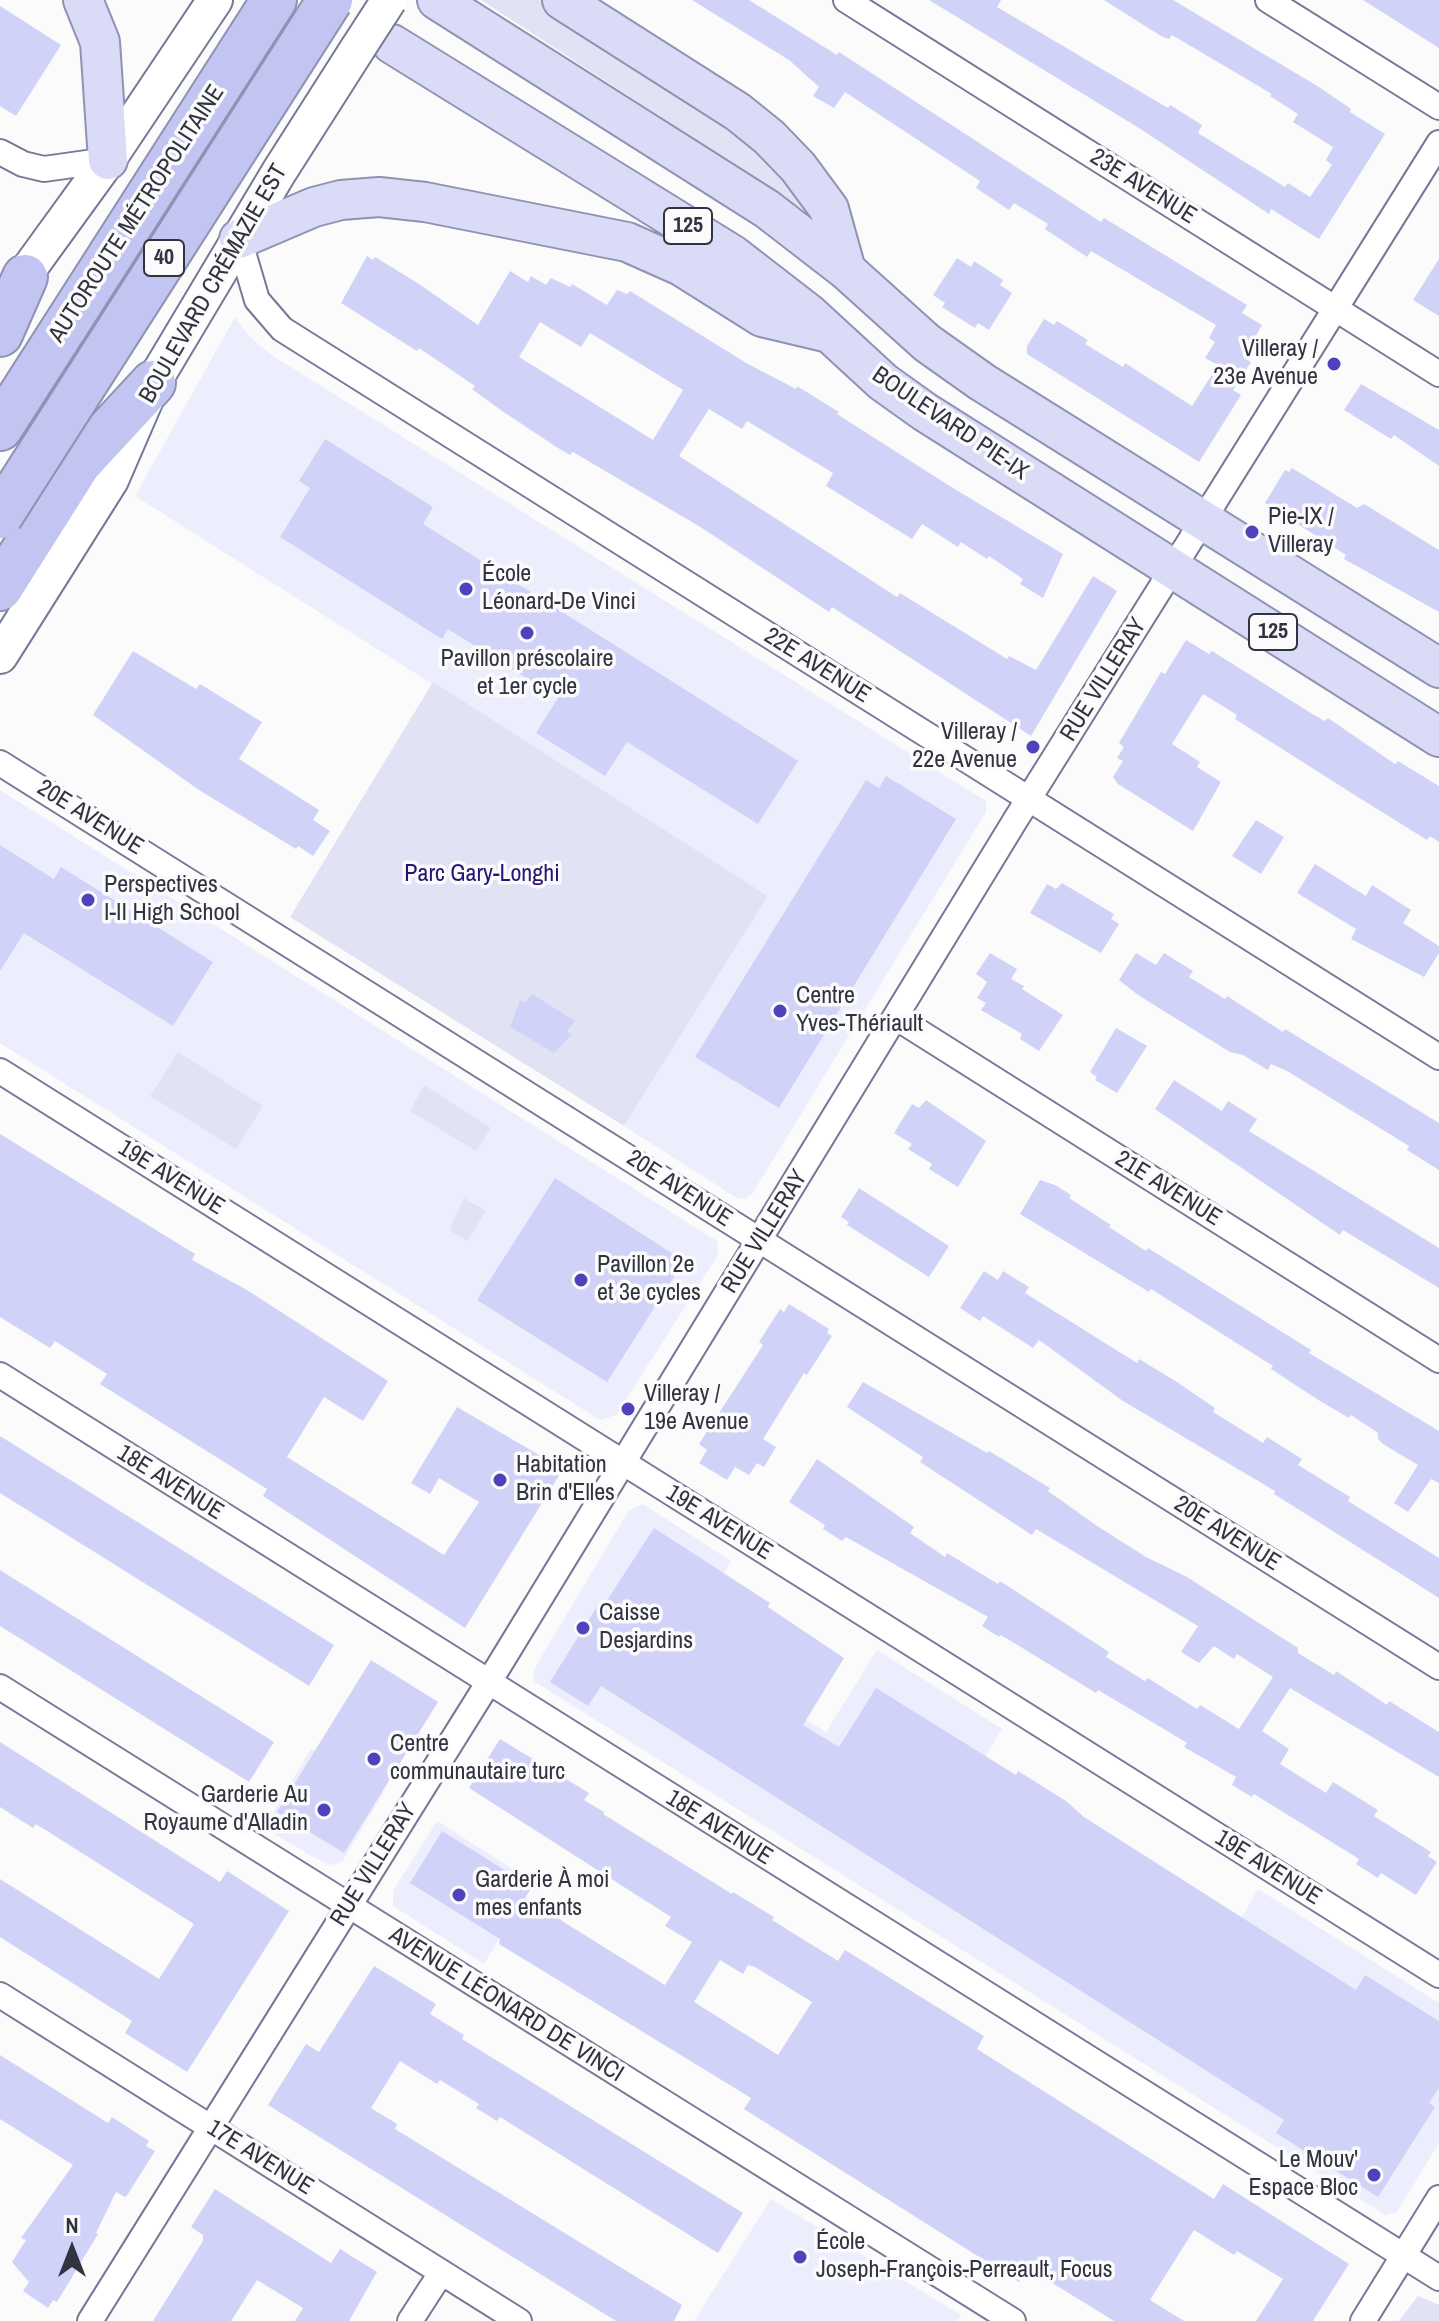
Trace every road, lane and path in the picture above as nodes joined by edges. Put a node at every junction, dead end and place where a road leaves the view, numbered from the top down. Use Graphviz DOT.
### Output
graph roads {
  1 [pos="83,0"];
  2 [pos="215,0"];
  3 [pos="274,0"];
  4 [pos="330,0"];
  5 [pos="389,0"];
  6 [pos="437,0"];
  7 [pos="562,0"];
  8 [pos="846,0"];
  9 [pos="1268,0"];
  10 [pos="375,46"];
  11 [pos="1439,107"];
  12 [pos="1439,143"];
  13 [pos="0,152"];
  14 [pos="108,160"];
  15 [pos="239,239"];
  16 [pos="846,270"];
  17 [pos="12,292"];
  18 [pos="1335,308"];
  19 [pos="0,334"];
  20 [pos="832,334"];
  21 [pos="1439,374"];
  22 [pos="153,383"];
  23 [pos="0,428"];
  24 [pos="0,516"];
  25 [pos="1203,520"];
  26 [pos="1174,569"];
  27 [pos="0,588"];
  28 [pos="0,656"];
  29 [pos="1439,668"];
  30 [pos="1439,737"];
  31 [pos="0,763"];
  32 [pos="1028,800"];
  33 [pos="897,1018"];
  34 [pos="1439,1057"];
  35 [pos="0,1071"];
  36 [pos="759,1240"];
  37 [pos="1439,1360"];
  38 [pos="0,1375"];
  39 [pos="623,1462"];
  40 [pos="1439,1667"];
  41 [pos="488,1683"];
  42 [pos="0,1687"];
  43 [pos="348,1906"];
  44 [pos="1439,1975"];
  45 [pos="0,1995"];
  46 [pos="210,2126"];
  47 [pos="1439,2198"];
  48 [pos="1403,2257"];
  49 [pos="441,2273"];
  50 [pos="1439,2278"];
  51 [pos="90,2321"];
  52 [pos="410,2321"];
  53 [pos="519,2321"];
  54 [pos="1013,2321"];
  55 [pos="1363,2321"];
  1 -- 14 [label="main road"];
  2 -- 14 [label="main road"];
  3 -- 23 [label="highway, AUTOROUTE MÉTROPOLITAINE / 40"];
  4 -- 24 [label="highway, AUTOROUTE MÉTROPOLITAINE / 40, bridge"];
  5 -- 10 [label="main road, BOULEVARD CRÉMAZIE EST, bridge"];
  6 -- 16 [label="main road, 125"];
  7 -- 16 [label="main road"];
  8 -- 18 [label="street, 23E AVENUE"];
  9 -- 11 [label="street"];
  10 -- 15 [label="main road, BOULEVARD CRÉMAZIE EST"];
  10 -- 20 [label="main road, BOULEVARD PIE-IX / 125"];
  12 -- 18 [label="street, RUE VILLERAY"];
  13 -- 14 [label="street"];
  14 -- 17 [label="main road"];
  15 -- 20 [label="main road"];
  15 -- 22 [label="main road, BOULEVARD CRÉMAZIE EST"];
  15 -- 32 [label="street, 22E AVENUE"];
  16 -- 25 [label="main road, 125"];
  17 -- 19 [label="highway"];
  18 -- 21 [label="street, 23E AVENUE"];
  18 -- 25 [label="street, RUE VILLERAY"];
  20 -- 26 [label="main road, BOULEVARD PIE-IX / 125"];
  22 -- 27 [label="highway"];
  22 -- 28 [label="main road, BOULEVARD CRÉMAZIE EST"];
  25 -- 26 [label="street, RUE VILLERAY"];
  25 -- 29 [label="main road, 125"];
  26 -- 30 [label="main road, BOULEVARD PIE-IX / 125"];
  26 -- 32 [label="street, RUE VILLERAY"];
  31 -- 36 [label="street, 20E AVENUE"];
  32 -- 33 [label="street, RUE VILLERAY"];
  32 -- 34 [label="street, 22E AVENUE"];
  33 -- 36 [label="street, RUE VILLERAY"];
  33 -- 37 [label="street, 21E AVENUE"];
  35 -- 39 [label="street, 19E AVENUE"];
  36 -- 39 [label="street, RUE VILLERAY"];
  36 -- 40 [label="street, 20E AVENUE"];
  38 -- 41 [label="street, 18E AVENUE"];
  39 -- 41 [label="street, RUE VILLERAY"];
  39 -- 44 [label="street, 19E AVENUE"];
  41 -- 43 [label="street, RUE VILLERAY"];
  41 -- 48 [label="street, 18E AVENUE"];
  42 -- 43 [label="street, AVENUE LÉONARD DE VINCI"];
  43 -- 46 [label="street, RUE VILLERAY"];
  43 -- 54 [label="street, AVENUE LÉONARD DE VINCI"];
  45 -- 46 [label="street, 17E AVENUE"];
  46 -- 49 [label="street, 17E AVENUE"];
  46 -- 51 [label="street, RUE VILLERAY"];
  47 -- 48 [label="street"];
  48 -- 50 [label="street, 18E AVENUE"];
  48 -- 55 [label="street"];
  49 -- 52 [label="street"];
  49 -- 53 [label="street, 17E AVENUE"];
}
